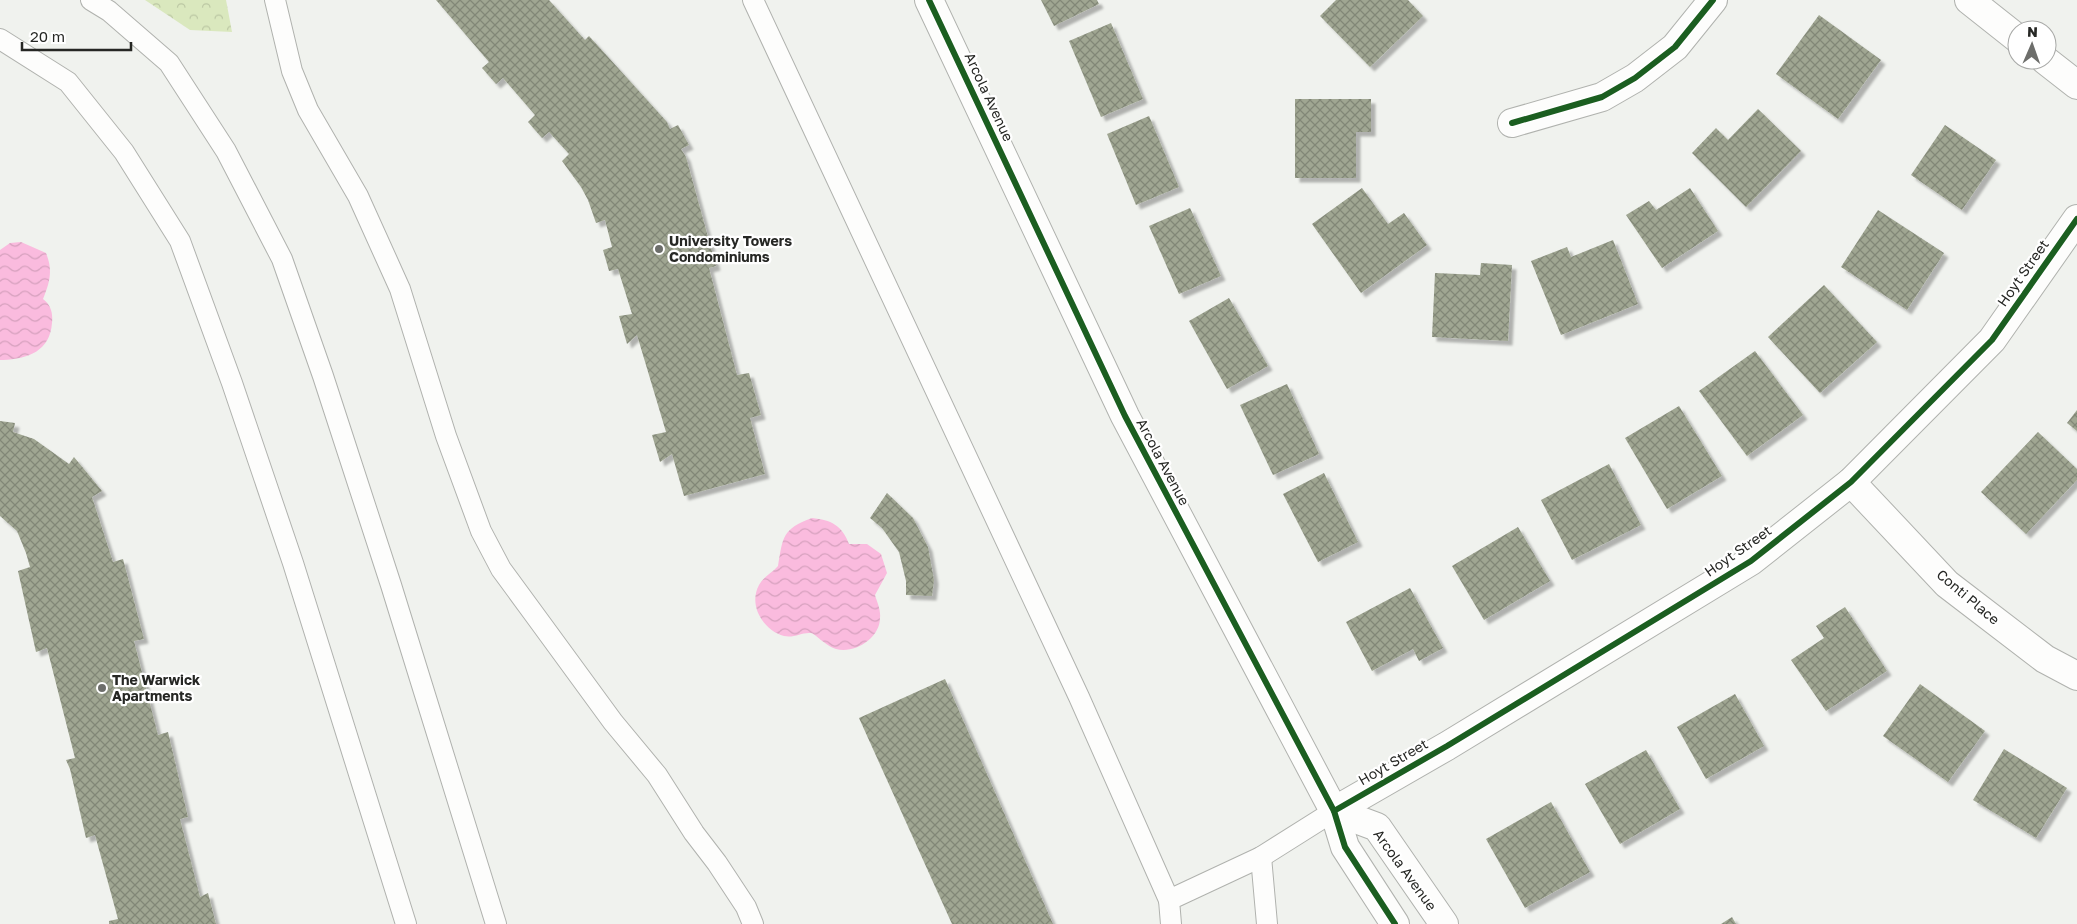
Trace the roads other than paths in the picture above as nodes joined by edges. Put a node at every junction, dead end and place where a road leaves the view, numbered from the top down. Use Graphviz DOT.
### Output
graph roads {
  1 [pos="91,0"];
  2 [pos="275,0"];
  3 [pos="753,0"];
  4 [pos="929,0"];
  5 [pos="1713,0"];
  6 [pos="1968,0"];
  7 [pos="2007,30"];
  8 [pos="0,39"];
  9 [pos="2057,69"];
  10 [pos="2077,85"];
  11 [pos="1512,123"];
  12 [pos="2077,219"];
  13 [pos="1850,482"];
  14 [pos="2077,676"];
  15 [pos="1334,811"];
  16 [pos="1261,857"];
  17 [pos="1169,900"];
  18 [pos="406,924"];
  19 [pos="496,924"];
  20 [pos="752,924"];
  21 [pos="1171,924"];
  22 [pos="1267,924"];
  23 [pos="1395,924"];
  24 [pos="1444,924"];
  1 -- 19 [label="lane"];
  2 -- 20 [label="lane"];
  3 -- 17 [label="lane"];
  4 -- 15 [label="street, Arcola Avenue"];
  5 -- 11 [label="street"];
  6 -- 7 [label="street"];
  8 -- 18 [label="lane"];
  9 -- 10 [label="street"];
  12 -- 13 [label="street, Hoyt Street"];
  13 -- 14 [label="street, Conti Place"];
  13 -- 15 [label="street, Hoyt Street"];
  15 -- 16 [label="lane"];
  15 -- 23 [label="street, Arcola Avenue"];
  15 -- 24 [label="street, Arcola Avenue"];
  16 -- 17 [label="lane"];
  16 -- 22 [label="lane"];
  17 -- 21 [label="lane"];
}
